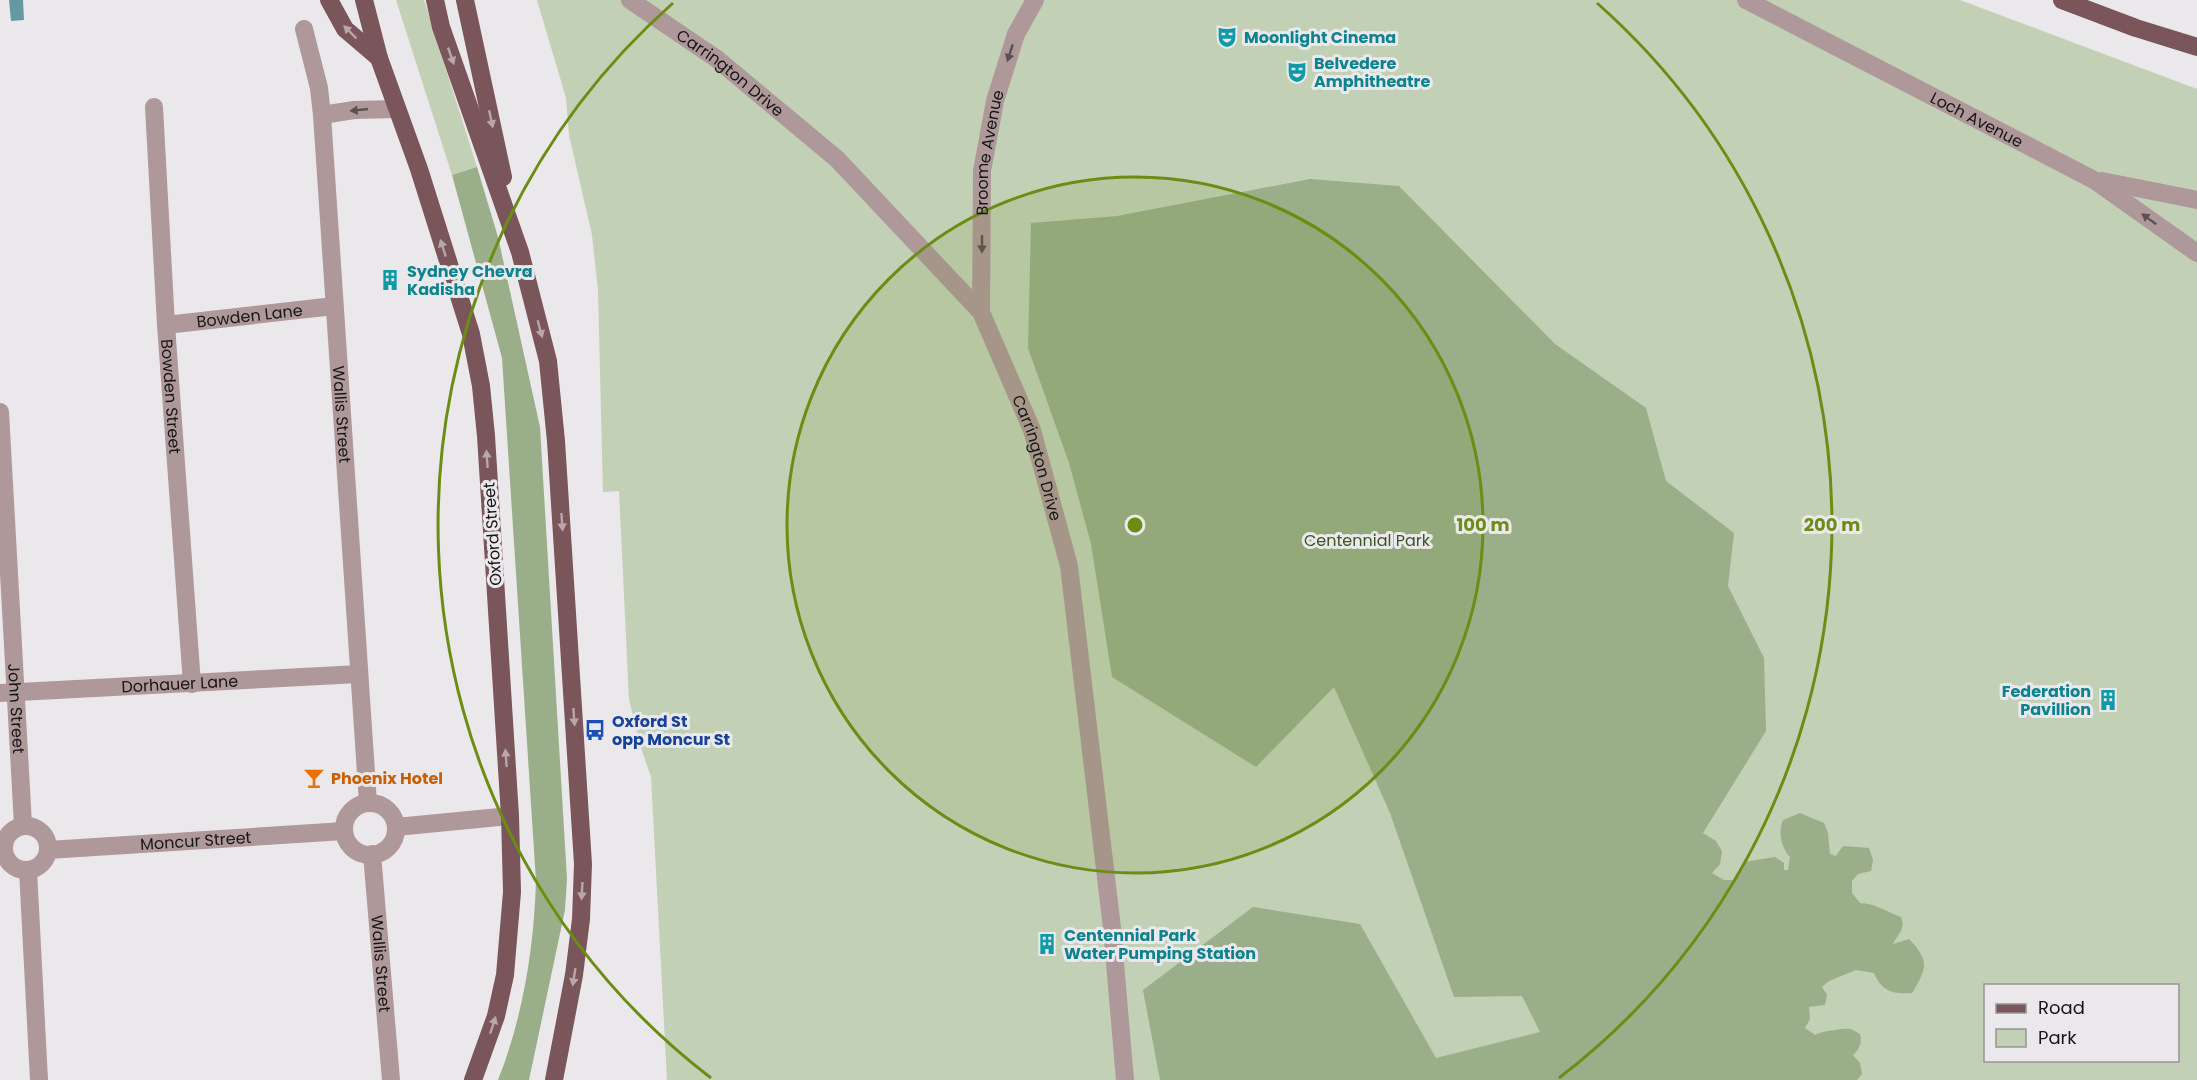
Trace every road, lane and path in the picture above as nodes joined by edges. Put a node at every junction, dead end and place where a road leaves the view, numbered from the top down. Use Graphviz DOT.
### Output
graph roads {
  1 [pos="329,0"];
  2 [pos="364,0"];
  3 [pos="435,0"];
  4 [pos="465,0"];
  5 [pos="630,0"];
  6 [pos="1035,0"];
  7 [pos="1746,0"];
  8 [pos="2062,0"];
  9 [pos="304,29"];
  10 [pos="2197,47"];
  11 [pos="379,58"];
  12 [pos="154,107"];
  13 [pos="397,109"];
  14 [pos="322,115"];
  15 [pos="2094,180"];
  16 [pos="2197,200"];
  17 [pos="520,252"];
  18 [pos="2197,253"];
  19 [pos="334,306"];
  20 [pos="981,312"];
  21 [pos="166,325"];
  22 [pos="0,412"];
  23 [pos="359,674"];
  24 [pos="192,684"];
  25 [pos="8,693"];
  26 [pos="368,803"];
  27 [pos="510,816"];
  28 [pos="23,825"];
  29 [pos="396,827"];
  30 [pos="344,831"];
  31 [pos="48,850"];
  32 [pos="2,851"];
  33 [pos="372,854"];
  34 [pos="28,870"];
  35 [pos="392,1078"];
  36 [pos="39,1080"];
  37 [pos="473,1080"];
  38 [pos="554,1080"];
  39 [pos="1125,1080"];
  11 -- 1 [label="main road, one-way"];
  2 -- 11 [label="main road, Oxford Street"];
  3 -- 17 [label="main road, one-way"];
  4 -- 17 [label="main road, one-way"];
  5 -- 20 [label="street, Carrington Drive"];
  6 -- 20 [label="street, Broome Avenue, one-way"];
  7 -- 15 [label="street, Loch Avenue"];
  8 -- 10 [label="main road"];
  9 -- 14 [label="street, Wallis Street"];
  11 -- 13 [label="main road, Oxford Street"];
  12 -- 21 [label="street, Bowden Street"];
  13 -- 14 [label="street, one-way"];
  27 -- 13 [label="main road, Oxford Street, one-way"];
  14 -- 19 [label="street, Wallis Street"];
  15 -- 16 [label="street"];
  18 -- 15 [label="street, Loch Avenue, one-way"];
  17 -- 38 [label="main road, one-way"];
  19 -- 21 [label="street, Bowden Lane"];
  19 -- 23 [label="street, Wallis Street"];
  20 -- 39 [label="street, Carrington Drive"];
  21 -- 24 [label="street, Bowden Street"];
  22 -- 25 [label="street, John Street"];
  23 -- 24 [label="street, Dorhauer Lane"];
  23 -- 26 [label="street, Wallis Street"];
  24 -- 25 [label="street, Dorhauer Lane"];
  25 -- 28 [label="street, John Street"];
  26 -- 29 [label="street"];
  26 -- 30 [label="street"];
  27 -- 29 [label="street"];
  37 -- 27 [label="main road, Oxford Street, one-way"];
  28 -- 31 [label="street"];
  28 -- 32 [label="street"];
  29 -- 33 [label="street"];
  30 -- 31 [label="street, Moncur Street"];
  30 -- 33 [label="street"];
  31 -- 34 [label="street"];
  32 -- 34 [label="street"];
  33 -- 35 [label="street, Wallis Street"];
  34 -- 36 [label="street"];
}
